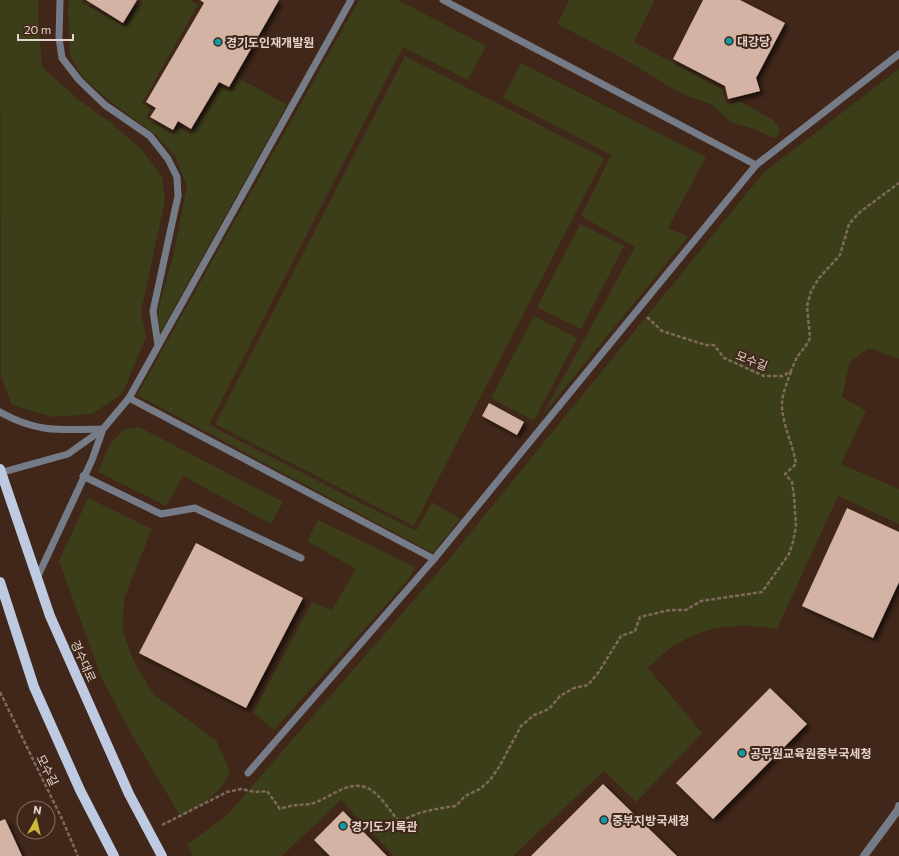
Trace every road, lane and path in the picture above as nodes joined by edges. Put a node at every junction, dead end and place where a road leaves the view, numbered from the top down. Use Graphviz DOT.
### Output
graph roads {
  1 [pos="60,0"];
  2 [pos="351,0"];
  3 [pos="444,0"];
  4 [pos="899,54"];
  5 [pos="756,165"];
  6 [pos="899,183"];
  7 [pos="638,309"];
  8 [pos="158,345"];
  9 [pos="791,371"];
  10 [pos="129,398"];
  11 [pos="0,412"];
  12 [pos="103,429"];
  13 [pos="0,472"];
  14 [pos="83,476"];
  15 [pos="300,558"];
  16 [pos="434,559"];
  17 [pos="38,578"];
  18 [pos="0,582"];
  19 [pos="0,692"];
  20 [pos="248,774"];
  21 [pos="899,806"];
  22 [pos="149,832"];
  23 [pos="78,856"];
  24 [pos="114,856"];
  25 [pos="162,856"];
  26 [pos="864,856"];
  1 -- 8 [label="lane"];
  2 -- 8 [label="lane"];
  3 -- 5 [label="lane"];
  4 -- 5 [label="lane"];
  5 -- 7 [label="lane"];
  6 -- 9 [label="path"];
  7 -- 9 [label="path, 모수길"];
  7 -- 16 [label="lane"];
  8 -- 10 [label="lane"];
  9 -- 22 [label="path"];
  10 -- 12 [label="lane"];
  10 -- 16 [label="lane"];
  11 -- 12 [label="lane"];
  12 -- 13 [label="lane"];
  12 -- 14 [label="lane"];
  13 -- 17 [label="main road, 경수대로"];
  14 -- 15 [label="lane"];
  14 -- 17 [label="lane"];
  16 -- 20 [label="lane"];
  17 -- 22 [label="main road, 경수대로"];
  18 -- 24 [label="main road"];
  19 -- 23 [label="path, 모수길"];
  21 -- 26 [label="street"];
  22 -- 25 [label="main road, 경수대로"];
}
